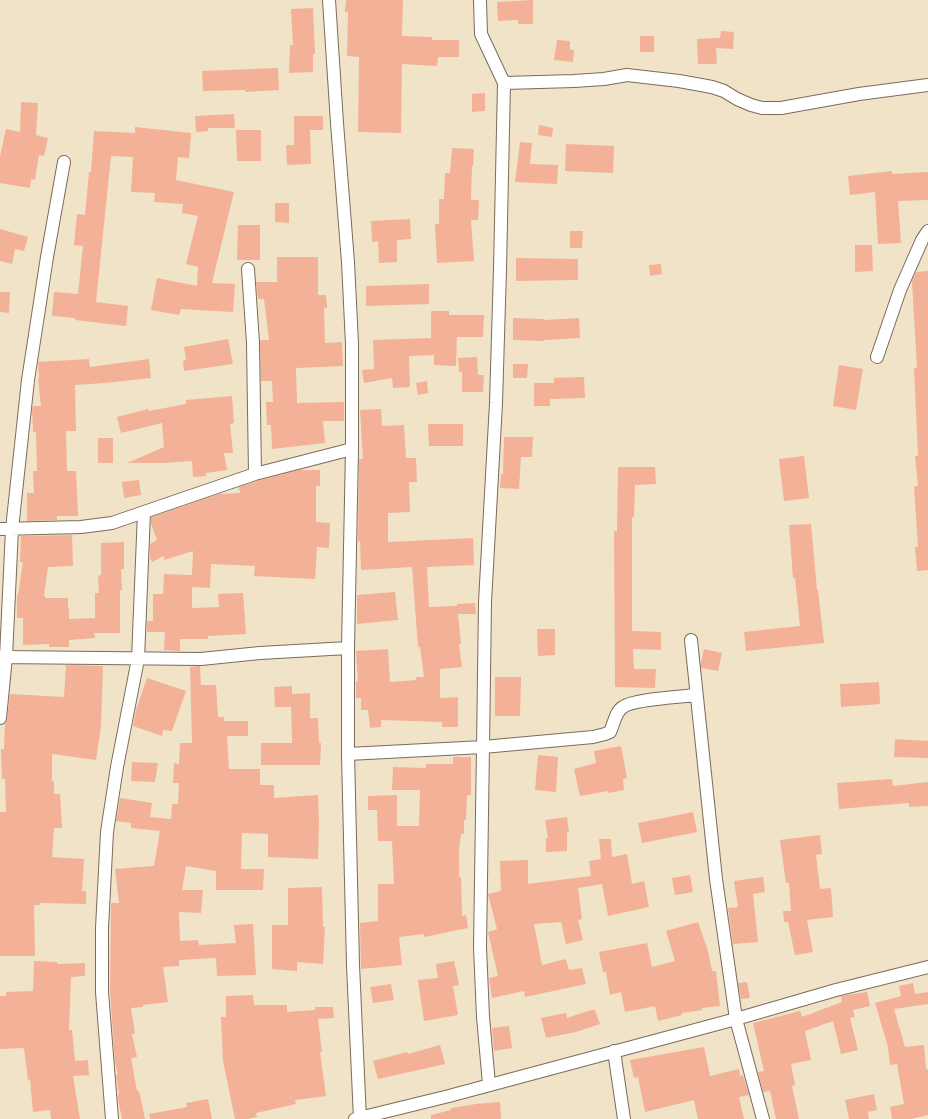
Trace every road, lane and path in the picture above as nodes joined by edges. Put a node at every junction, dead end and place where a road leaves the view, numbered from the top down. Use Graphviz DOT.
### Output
graph roads {
  1 [pos="329,0"];
  2 [pos="480,0"];
  3 [pos="504,83"];
  4 [pos="928,85"];
  5 [pos="64,162"];
  6 [pos="928,231"];
  7 [pos="248,269"];
  8 [pos="877,357"];
  9 [pos="352,449"];
  10 [pos="255,474"];
  11 [pos="144,512"];
  12 [pos="0,529"];
  13 [pos="12,529"];
  14 [pos="691,640"];
  15 [pos="348,648"];
  16 [pos="3,657"];
  17 [pos="138,659"];
  18 [pos="696,695"];
  19 [pos="0,718"];
  20 [pos="483,747"];
  21 [pos="348,754"];
  22 [pos="928,967"];
  23 [pos="736,1019"];
  24 [pos="614,1051"];
  25 [pos="489,1084"];
  26 [pos="112,1119"];
  27 [pos="358,1119"];
  28 [pos="624,1119"];
  29 [pos="762,1119"];
  1 -- 9 [label="street"];
  2 -- 3 [label="street"];
  3 -- 4 [label="street"];
  3 -- 20 [label="street"];
  5 -- 13 [label="street"];
  6 -- 8 [label="street"];
  7 -- 10 [label="street"];
  9 -- 10 [label="street"];
  9 -- 15 [label="street"];
  10 -- 11 [label="street"];
  11 -- 13 [label="street"];
  11 -- 17 [label="street"];
  12 -- 13 [label="street"];
  13 -- 16 [label="street"];
  14 -- 18 [label="street"];
  15 -- 17 [label="street"];
  15 -- 21 [label="street"];
  16 -- 17 [label="street"];
  16 -- 19 [label="street"];
  17 -- 26 [label="street"];
  18 -- 20 [label="street"];
  18 -- 23 [label="street"];
  20 -- 21 [label="street"];
  20 -- 25 [label="street"];
  21 -- 27 [label="street"];
  22 -- 23 [label="street"];
  23 -- 24 [label="street"];
  23 -- 29 [label="street"];
  24 -- 25 [label="street"];
  24 -- 28 [label="street"];
  25 -- 27 [label="street"];
}
